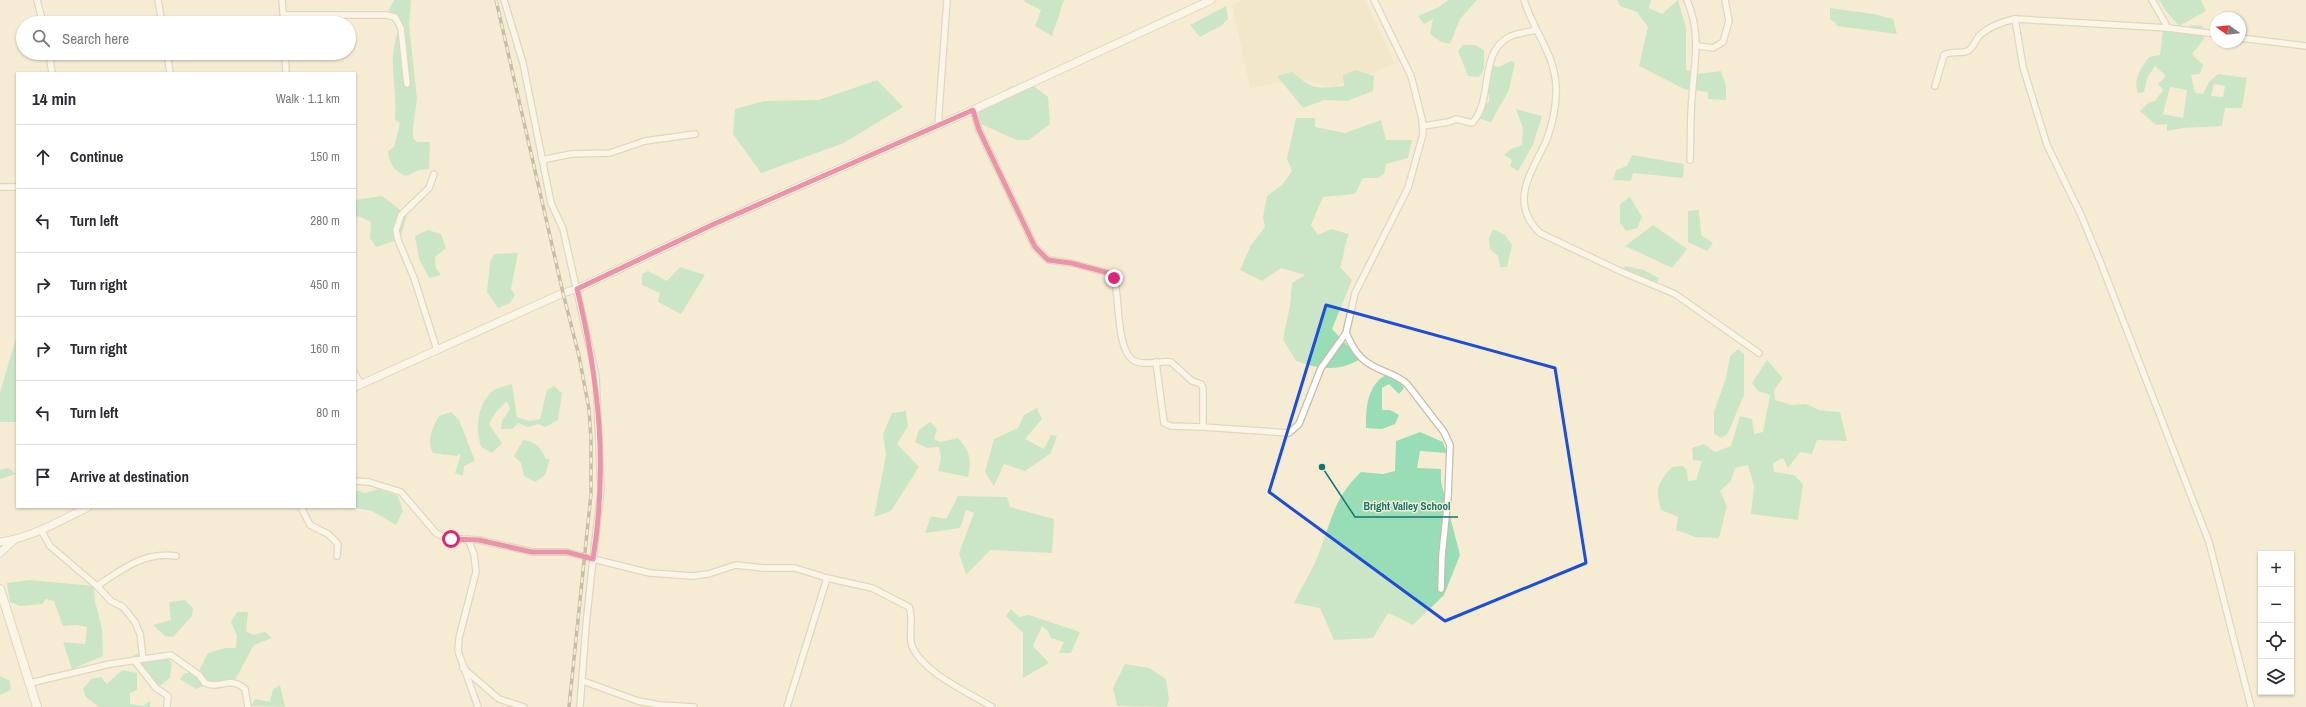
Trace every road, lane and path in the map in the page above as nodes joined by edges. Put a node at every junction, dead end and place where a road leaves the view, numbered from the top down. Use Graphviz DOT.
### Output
graph roads {
  1 [pos="38,0"];
  2 [pos="158,0"];
  3 [pos="282,0"];
  4 [pos="504,0"];
  5 [pos="947,0"];
  6 [pos="1211,0"];
  7 [pos="1374,0"];
  8 [pos="1524,0"];
  9 [pos="1687,0"];
  10 [pos="1725,0"];
  11 [pos="2152,0"];
  12 [pos="284,15"];
  13 [pos="41,16"];
  14 [pos="161,16"];
  15 [pos="2015,20"];
  16 [pos="2168,28"];
  17 [pos="1536,30"];
  18 [pos="2210,33"];
  19 [pos="2246,39"];
  20 [pos="1698,46"];
  21 [pos="2306,46"];
  22 [pos="50,60"];
  23 [pos="168,60"];
  24 [pos="285,60"];
  25 [pos="52,72"];
  26 [pos="170,72"];
  27 [pos="286,72"];
  28 [pos="407,84"];
  29 [pos="1935,86"];
  30 [pos="973,110"];
  31 [pos="938,125"];
  32 [pos="1423,126"];
  33 [pos="696,134"];
  34 [pos="542,160"];
  35 [pos="1690,160"];
  36 [pos="434,174"];
  37 [pos="16,187"];
  38 [pos="0,188"];
  39 [pos="577,289"];
  40 [pos="1346,333"];
  41 [pos="437,350"];
  42 [pos="1759,353"];
  43 [pos="1156,362"];
  44 [pos="358,386"];
  45 [pos="1203,427"];
  46 [pos="356,481"];
  47 [pos="86,508"];
  48 [pos="302,508"];
  49 [pos="41,530"];
  50 [pos="468,539"];
  51 [pos="14,540"];
  52 [pos="0,542"];
  53 [pos="0,554"];
  54 [pos="176,556"];
  55 [pos="337,556"];
  56 [pos="593,559"];
  57 [pos="827,578"];
  58 [pos="96,586"];
  59 [pos="0,589"];
  60 [pos="1441,589"];
  61 [pos="143,658"];
  62 [pos="134,660"];
  63 [pos="463,668"];
  64 [pos="583,681"];
  65 [pos="30,683"];
  66 [pos="477,706"];
  67 [pos="37,707"];
  68 [pos="167,707"];
  69 [pos="248,707"];
  70 [pos="524,707"];
  71 [pos="580,707"];
  72 [pos="694,707"];
  73 [pos="787,707"];
  74 [pos="992,707"];
  75 [pos="2251,707"];
  1 -- 13 [label="street"];
  2 -- 14 [label="street"];
  3 -- 12 [label="street"];
  4 -- 34 [label="street"];
  5 -- 31 [label="street"];
  6 -- 30 [label="street"];
  7 -- 32 [label="street"];
  8 -- 17 [label="street"];
  9 -- 20 [label="street"];
  10 -- 20 [label="street"];
  11 -- 16 [label="street"];
  12 -- 28 [label="street"];
  15 -- 16 [label="street"];
  15 -- 29 [label="street"];
  15 -- 75 [label="street"];
  16 -- 18 [label="street"];
  17 -- 32 [label="street"];
  17 -- 42 [label="street"];
  19 -- 21 [label="street"];
  20 -- 35 [label="street"];
  22 -- 25 [label="street"];
  23 -- 26 [label="street"];
  24 -- 27 [label="street"];
  30 -- 31 [label="street"];
  30 -- 43 [label="street"];
  31 -- 39 [label="street"];
  32 -- 40 [label="street"];
  33 -- 34 [label="street"];
  34 -- 39 [label="street"];
  36 -- 41 [label="street"];
  37 -- 38 [label="street"];
  39 -- 41 [label="street"];
  39 -- 56 [label="street"];
  40 -- 45 [label="street"];
  40 -- 60 [label="street"];
  41 -- 44 [label="street"];
  43 -- 45 [label="street"];
  43 -- 45 [label="street"];
  46 -- 50 [label="street"];
  47 -- 49 [label="street"];
  48 -- 55 [label="street"];
  49 -- 51 [label="street"];
  49 -- 58 [label="street"];
  50 -- 56 [label="street"];
  50 -- 63 [label="street"];
  51 -- 52 [label="street"];
  51 -- 53 [label="street"];
  54 -- 58 [label="street"];
  56 -- 57 [label="street"];
  56 -- 64 [label="street"];
  57 -- 73 [label="street"];
  57 -- 74 [label="street"];
  58 -- 61 [label="street"];
  59 -- 65 [label="main road"];
  61 -- 62 [label="street"];
  61 -- 69 [label="street"];
  62 -- 65 [label="street"];
  62 -- 68 [label="street"];
  63 -- 66 [label="street"];
  63 -- 70 [label="street"];
  64 -- 71 [label="street"];
  64 -- 72 [label="street"];
  65 -- 67 [label="main road"];
}
